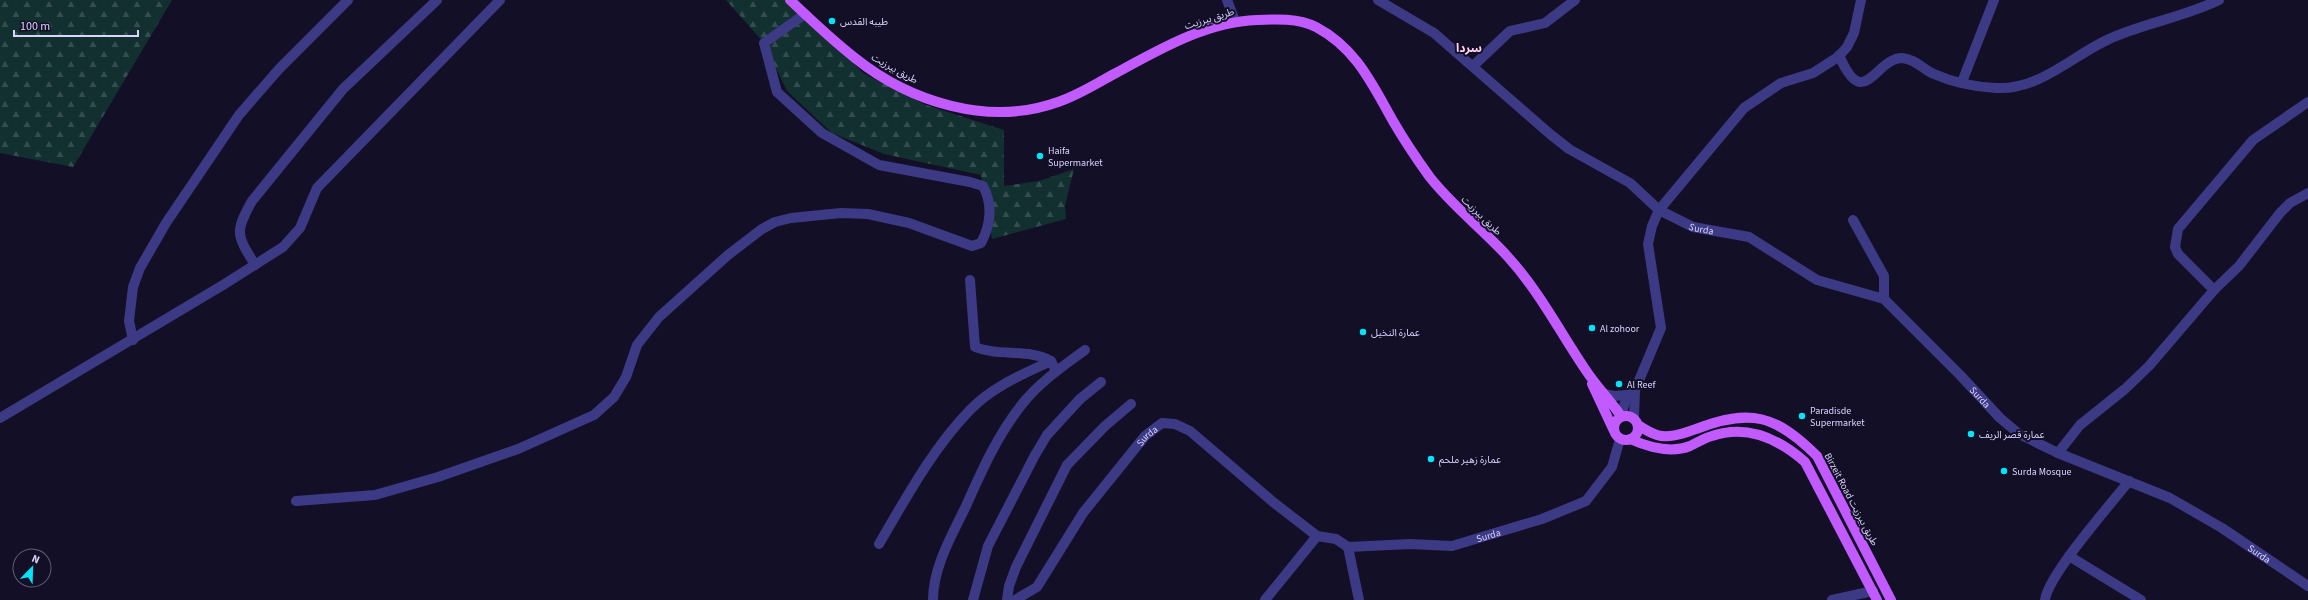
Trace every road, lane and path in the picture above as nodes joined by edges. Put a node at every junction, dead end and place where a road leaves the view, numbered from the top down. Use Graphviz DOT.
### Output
graph roads {
  1 [pos="348,0"];
  2 [pos="437,0"];
  3 [pos="500,0"];
  4 [pos="790,0"];
  5 [pos="1227,0"];
  6 [pos="1378,0"];
  7 [pos="1575,0"];
  8 [pos="1861,0"];
  9 [pos="1994,0"];
  10 [pos="2219,0"];
  11 [pos="805,14"];
  12 [pos="1235,21"];
  13 [pos="1839,55"];
  14 [pos="1473,66"];
  15 [pos="1962,82"];
  16 [pos="2308,102"];
  17 [pos="2308,193"];
  18 [pos="1659,210"];
  19 [pos="1852,220"];
  20 [pos="255,265"];
  21 [pos="970,280"];
  22 [pos="2214,290"];
  23 [pos="1884,299"];
  24 [pos="133,340"];
  25 [pos="1085,350"];
  26 [pos="1051,361"];
  27 [pos="1056,371"];
  28 [pos="1586,371"];
  29 [pos="1101,382"];
  30 [pos="1631,393"];
  31 [pos="1604,394"];
  32 [pos="1131,404"];
  33 [pos="1621,416"];
  34 [pos="0,418"];
  35 [pos="1636,422"];
  36 [pos="1614,431"];
  37 [pos="1625,439"];
  38 [pos="2058,454"];
  39 [pos="2129,481"];
  40 [pos="296,501"];
  41 [pos="1317,536"];
  42 [pos="879,544"];
  43 [pos="1348,547"];
  44 [pos="2070,556"];
  45 [pos="2308,586"];
  46 [pos="1884,588"];
  47 [pos="1875,595"];
  48 [pos="933,600"];
  49 [pos="973,600"];
  50 [pos="1007,600"];
  51 [pos="1014,600"];
  52 [pos="1265,600"];
  53 [pos="1359,600"];
  54 [pos="1832,600"];
  55 [pos="1891,600"];
  56 [pos="2045,600"];
  57 [pos="2141,600"];
  1 -- 24 [label="street"];
  2 -- 20 [label="street"];
  3 -- 20 [label="street"];
  4 -- 11 [label="main road, طريق بيرزيت"];
  5 -- 12 [label="street"];
  6 -- 14 [label="street, Surda"];
  7 -- 14 [label="street"];
  8 -- 13 [label="street"];
  9 -- 15 [label="street"];
  10 -- 15 [label="street"];
  11 -- 12 [label="main road, طريق بيرزيت"];
  11 -- 40 [label="street"];
  12 -- 28 [label="main road, طريق بيرزيت"];
  13 -- 15 [label="street"];
  13 -- 18 [label="street"];
  14 -- 18 [label="street, Surda"];
  16 -- 22 [label="street"];
  17 -- 22 [label="street"];
  18 -- 23 [label="street, Surda"];
  18 -- 30 [label="street"];
  19 -- 23 [label="street"];
  20 -- 24 [label="street"];
  21 -- 26 [label="street"];
  22 -- 38 [label="street"];
  23 -- 38 [label="street, Surda"];
  24 -- 34 [label="street"];
  25 -- 27 [label="street"];
  26 -- 27 [label="street"];
  26 -- 42 [label="street"];
  27 -- 48 [label="street"];
  28 -- 31 [label="main road"];
  28 -- 36 [label="main road"];
  29 -- 49 [label="street"];
  30 -- 31 [label="street"];
  30 -- 33 [label="street"];
  30 -- 35 [label="street"];
  31 -- 33 [label="main road"];
  32 -- 50 [label="street"];
  33 -- 35 [label="main road"];
  33 -- 36 [label="main road"];
  35 -- 37 [label="main road"];
  35 -- 46 [label="main road, Birzeit Road طريق بيرزيت"];
  36 -- 37 [label="main road"];
  37 -- 43 [label="street, Surda"];
  37 -- 47 [label="main road"];
  38 -- 39 [label="street, Surda"];
  39 -- 44 [label="street"];
  39 -- 45 [label="street, Surda"];
  41 -- 43 [label="street, Surda"];
  41 -- 51 [label="street, Surda"];
  41 -- 52 [label="street"];
  43 -- 53 [label="street"];
  44 -- 56 [label="street"];
  44 -- 57 [label="street"];
  46 -- 47 [label="main road"];
  46 -- 55 [label="main road, Birzeit Road طريق بيرزيت"];
  47 -- 54 [label="street"];
}
